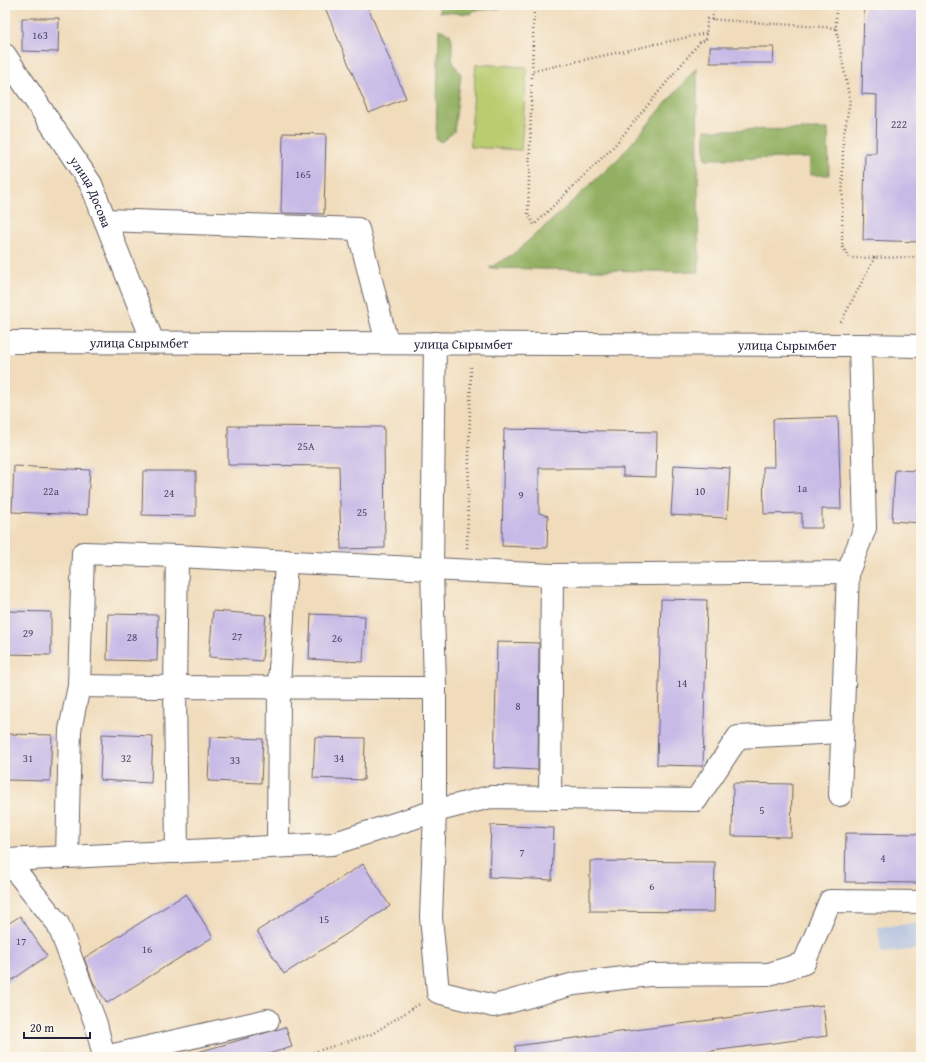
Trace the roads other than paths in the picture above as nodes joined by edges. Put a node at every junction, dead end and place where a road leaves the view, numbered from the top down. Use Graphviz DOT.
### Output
graph roads {
  1 [pos="5,55"];
  2 [pos="105,220"];
  3 [pos="5,342"];
  4 [pos="153,342"];
  5 [pos="387,343"];
  6 [pos="434,343"];
  7 [pos="860,345"];
  8 [pos="921,346"];
  9 [pos="177,556"];
  10 [pos="286,561"];
  11 [pos="432,569"];
  12 [pos="848,572"];
  13 [pos="552,575"];
  14 [pos="79,686"];
  15 [pos="279,687"];
  16 [pos="175,688"];
  17 [pos="435,688"];
  18 [pos="842,732"];
  19 [pos="840,795"];
  20 [pos="550,798"];
  21 [pos="435,811"];
  22 [pos="278,846"];
  23 [pos="177,852"];
  24 [pos="67,857"];
  25 [pos="6,859"];
  26 [pos="921,902"];
  27 [pos="268,1020"];
  28 [pos="104,1057"];
  1 -- 2 [label="street, улица Досова"];
  2 -- 4 [label="street, улица Досова"];
  2 -- 5 [label="street"];
  3 -- 4 [label="street, улица Сырымбет"];
  4 -- 5 [label="street, улица Сырымбет"];
  5 -- 6 [label="street, улица Сырымбет"];
  6 -- 7 [label="street, улица Сырымбет"];
  6 -- 11 [label="street"];
  7 -- 8 [label="street, улица Сырымбет"];
  7 -- 12 [label="street"];
  9 -- 10 [label="street"];
  9 -- 14 [label="street"];
  9 -- 16 [label="street"];
  10 -- 11 [label="street"];
  10 -- 15 [label="street"];
  11 -- 13 [label="street"];
  11 -- 17 [label="street"];
  12 -- 13 [label="street"];
  12 -- 18 [label="street"];
  13 -- 20 [label="street"];
  14 -- 16 [label="street"];
  14 -- 24 [label="street"];
  15 -- 16 [label="street"];
  15 -- 17 [label="street"];
  15 -- 22 [label="street"];
  16 -- 23 [label="street"];
  17 -- 21 [label="street"];
  18 -- 19 [label="street"];
  18 -- 20 [label="street"];
  20 -- 21 [label="street"];
  21 -- 22 [label="street"];
  21 -- 26 [label="street"];
  22 -- 23 [label="street"];
  23 -- 24 [label="street"];
  24 -- 25 [label="street"];
  25 -- 28 [label="street"];
  27 -- 28 [label="street"];
}
